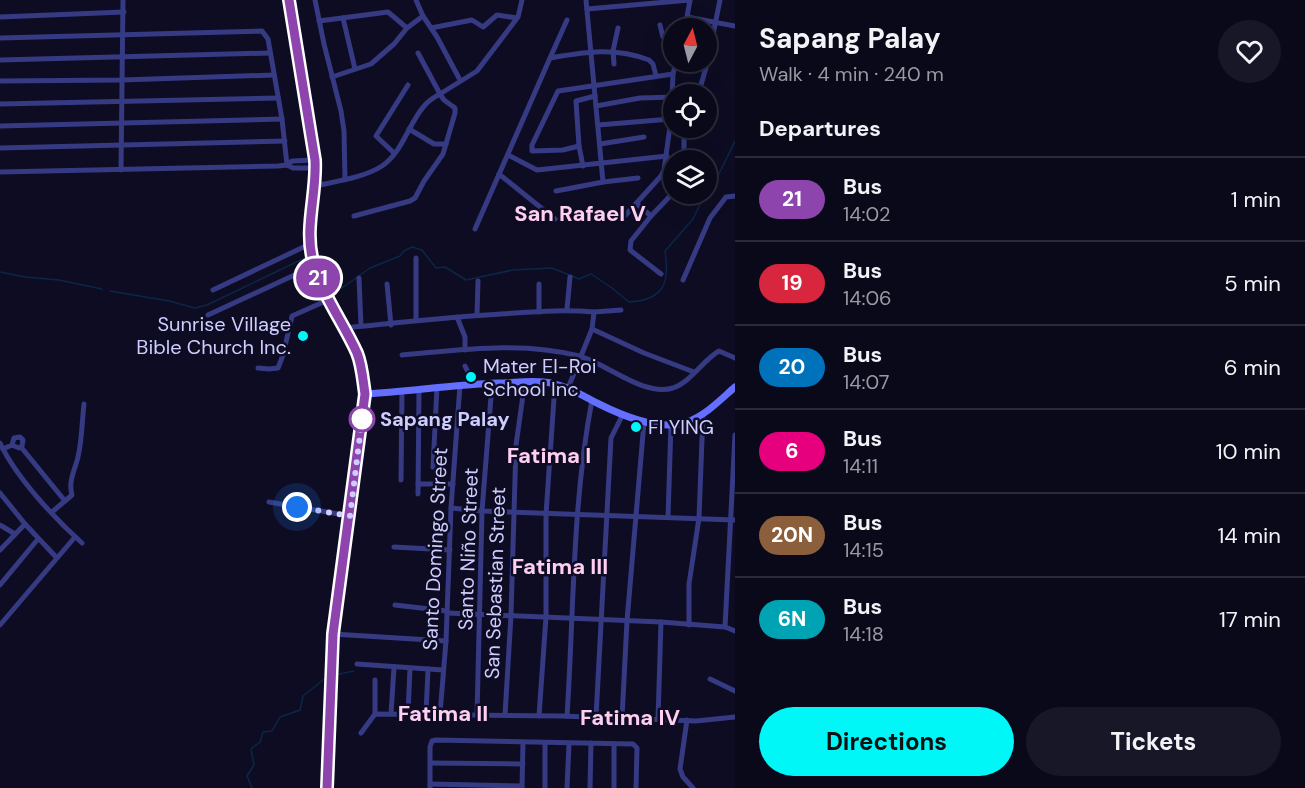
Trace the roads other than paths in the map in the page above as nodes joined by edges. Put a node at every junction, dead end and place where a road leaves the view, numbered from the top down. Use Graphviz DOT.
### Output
graph roads {
  1 [pos="123,0"];
  2 [pos="289,0"];
  3 [pos="315,0"];
  4 [pos="522,0"];
  5 [pos="586,0"];
  6 [pos="690,0"];
  7 [pos="720,0"];
  8 [pos="419,1"];
  9 [pos="587,9"];
  10 [pos="124,12"];
  11 [pos="423,16"];
  12 [pos="0,17"];
  13 [pos="687,17"];
  14 [pos="343,18"];
  15 [pos="517,18"];
  16 [pos="692,18"];
  17 [pos="715,18"];
  18 [pos="567,20"];
  19 [pos="319,21"];
  20 [pos="717,23"];
  21 [pos="660,25"];
  22 [pos="735,26"];
  23 [pos="406,28"];
  24 [pos="431,28"];
  25 [pos="618,28"];
  26 [pos="124,35"];
  27 [pos="663,37"];
  28 [pos="0,38"];
  29 [pos="591,51"];
  30 [pos="613,51"];
  31 [pos="270,53"];
  32 [pos="418,53"];
  33 [pos="123,56"];
  34 [pos="550,58"];
  35 [pos="0,60"];
  36 [pos="614,64"];
  37 [pos="355,69"];
  38 [pos="673,74"];
  39 [pos="274,75"];
  40 [pos="656,76"];
  41 [pos="332,77"];
  42 [pos="122,80"];
  43 [pos="460,80"];
  44 [pos="0,81"];
  45 [pos="594,84"];
  46 [pos="673,84"];
  47 [pos="408,85"];
  48 [pos="440,94"];
  49 [pos="595,96"];
  50 [pos="663,97"];
  51 [pos="278,98"];
  52 [pos="121,101"];
  53 [pos="0,104"];
  54 [pos="596,106"];
  55 [pos="282,119"];
  56 [pos="663,120"];
  57 [pos="122,123"];
  58 [pos="598,125"];
  59 [pos="0,126"];
  60 [pos="409,129"];
  61 [pos="644,137"];
  62 [pos="285,141"];
  63 [pos="446,144"];
  64 [pos="600,144"];
  65 [pos="121,146"];
  66 [pos="579,146"];
  67 [pos="0,148"];
  68 [pos="394,153"];
  69 [pos="508,155"];
  70 [pos="663,156"];
  71 [pos="316,164"];
  72 [pos="601,164"];
  73 [pos="287,165"];
  74 [pos="583,166"];
  75 [pos="663,169"];
  76 [pos="121,170"];
  77 [pos="0,172"];
  78 [pos="499,174"];
  79 [pos="638,178"];
  80 [pos="345,179"];
  81 [pos="603,182"];
  82 [pos="315,186"];
  83 [pos="556,191"];
  84 [pos="735,196"];
  85 [pos="663,203"];
  86 [pos="637,204"];
  87 [pos="354,216"];
  88 [pos="651,216"];
  89 [pos="555,219"];
  90 [pos="622,219"];
  91 [pos="475,229"];
  92 [pos="312,255"];
  93 [pos="416,258"];
  94 [pos="661,274"];
  95 [pos="570,277"];
  96 [pos="359,278"];
  97 [pos="684,280"];
  98 [pos="478,281"];
  99 [pos="387,284"];
  100 [pos="539,284"];
  101 [pos="213,290"];
  102 [pos="328,300"];
  103 [pos="567,309"];
  104 [pos="621,310"];
  105 [pos="539,312"];
  106 [pos="594,312"];
  107 [pos="208,315"];
  108 [pos="477,315"];
  109 [pos="457,317"];
  110 [pos="416,320"];
  111 [pos="391,325"];
  112 [pos="362,326"];
  113 [pos="343,328"];
  114 [pos="592,329"];
  115 [pos="465,350"];
  116 [pos="402,355"];
  117 [pos="581,356"];
  118 [pos="735,358"];
  119 [pos="465,366"];
  120 [pos="258,368"];
  121 [pos="694,372"];
  122 [pos="525,381"];
  123 [pos="492,384"];
  124 [pos="555,384"];
  125 [pos="460,385"];
  126 [pos="474,385"];
  127 [pos="437,387"];
  128 [pos="735,387"];
  129 [pos="568,388"];
  130 [pos="419,390"];
  131 [pos="402,391"];
  132 [pos="365,394"];
  133 [pos="592,400"];
  134 [pos="84,404"];
  135 [pos="703,413"];
  136 [pos="623,414"];
  137 [pos="645,422"];
  138 [pos="671,424"];
  139 [pos="735,435"];
  140 [pos="0,443"];
  141 [pos="12,445"];
  142 [pos="21,447"];
  143 [pos="3,449"];
  144 [pos="433,467"];
  145 [pos="401,480"];
  146 [pos="418,484"];
  147 [pos="453,484"];
  148 [pos="0,493"];
  149 [pos="418,494"];
  150 [pos="65,501"];
  151 [pos="269,502"];
  152 [pos="451,508"];
  153 [pos="482,511"];
  154 [pos="52,512"];
  155 [pos="513,512"];
  156 [pos="546,514"];
  157 [pos="577,515"];
  158 [pos="607,515"];
  159 [pos="350,516"];
  160 [pos="636,516"];
  161 [pos="668,517"];
  162 [pos="699,518"];
  163 [pos="732,520"];
  164 [pos="25,524"];
  165 [pos="0,525"];
  166 [pos="15,534"];
  167 [pos="75,537"];
  168 [pos="38,539"];
  169 [pos="82,543"];
  170 [pos="394,547"];
  171 [pos="0,550"];
  172 [pos="450,550"];
  173 [pos="56,557"];
  174 [pos="0,584"];
  175 [pos="395,605"];
  176 [pos="447,612"];
  177 [pos="480,615"];
  178 [pos="511,615"];
  179 [pos="546,617"];
  180 [pos="570,619"];
  181 [pos="601,620"];
  182 [pos="627,621"];
  183 [pos="661,622"];
  184 [pos="0,625"];
  185 [pos="689,625"];
  186 [pos="725,627"];
  187 [pos="735,631"];
  188 [pos="333,634"];
  189 [pos="446,641"];
  190 [pos="357,664"];
  191 [pos="394,667"];
  192 [pos="410,668"];
  193 [pos="428,669"];
  194 [pos="443,669"];
  195 [pos="710,679"];
  196 [pos="375,680"];
  197 [pos="735,691"];
  198 [pos="375,714"];
  199 [pos="391,714"];
  200 [pos="408,714"];
  201 [pos="426,714"];
  202 [pos="440,714"];
  203 [pos="477,715"];
  204 [pos="505,715"];
  205 [pos="539,716"];
  206 [pos="567,716"];
  207 [pos="596,717"];
  208 [pos="735,717"];
  209 [pos="622,718"];
  210 [pos="658,719"];
  211 [pos="687,720"];
  212 [pos="362,733"];
  213 [pos="523,742"];
  214 [pos="545,743"];
  215 [pos="591,743"];
  216 [pos="568,744"];
  217 [pos="614,744"];
  218 [pos="430,763"];
  219 [pos="523,765"];
  220 [pos="430,786"];
  221 [pos="452,786"];
  222 [pos="476,787"];
  223 [pos="499,787"];
  224 [pos="522,787"];
  225 [pos="327,788"];
  226 [pos="545,788"];
  227 [pos="567,788"];
  228 [pos="590,788"];
  229 [pos="614,788"];
  230 [pos="636,788"];
  231 [pos="693,788"];
  1 -- 10 [label="street"];
  2 -- 71 [label="main road"];
  3 -- 19 [label="street"];
  4 -- 15 [label="street"];
  5 -- 9 [label="street"];
  6 -- 9 [label="street"];
  6 -- 13 [label="street"];
  7 -- 17 [label="street"];
  8 -- 11 [label="street"];
  9 -- 29 [label="street"];
  10 -- 12 [label="street"];
  10 -- 26 [label="street"];
  11 -- 23 [label="street"];
  11 -- 24 [label="street"];
  13 -- 16 [label="street"];
  14 -- 19 [label="street"];
  14 -- 23 [label="street"];
  14 -- 37 [label="street"];
  15 -- 24 [label="street"];
  15 -- 43 [label="street"];
  18 -- 34 [label="street"];
  19 -- 41 [label="street"];
  20 -- 22 [label="street"];
  21 -- 27 [label="street"];
  23 -- 37 [label="street"];
  24 -- 43 [label="street"];
  25 -- 30 [label="street"];
  26 -- 28 [label="street"];
  26 -- 31 [label="street"];
  26 -- 33 [label="street"];
  29 -- 30 [label="street"];
  29 -- 34 [label="street"];
  29 -- 45 [label="street"];
  30 -- 36 [label="street"];
  30 -- 40 [label="street"];
  31 -- 33 [label="street"];
  31 -- 39 [label="street"];
  32 -- 48 [label="street"];
  33 -- 35 [label="street"];
  33 -- 42 [label="street"];
  34 -- 69 [label="street"];
  37 -- 41 [label="street"];
  38 -- 40 [label="street"];
  38 -- 46 [label="street"];
  39 -- 42 [label="street"];
  39 -- 51 [label="street"];
  40 -- 45 [label="street"];
  41 -- 80 [label="street"];
  42 -- 44 [label="street"];
  42 -- 52 [label="street"];
  43 -- 48 [label="street"];
  45 -- 49 [label="street"];
  45 -- 66 [label="street"];
  47 -- 68 [label="street"];
  48 -- 60 [label="street"];
  48 -- 63 [label="street"];
  49 -- 54 [label="street"];
  49 -- 66 [label="street"];
  50 -- 54 [label="street"];
  51 -- 52 [label="street"];
  51 -- 55 [label="street"];
  52 -- 53 [label="street"];
  52 -- 57 [label="street"];
  54 -- 58 [label="street"];
  55 -- 57 [label="street"];
  55 -- 62 [label="street"];
  56 -- 58 [label="street"];
  57 -- 59 [label="street"];
  57 -- 65 [label="street"];
  58 -- 64 [label="street"];
  60 -- 63 [label="street"];
  60 -- 68 [label="street"];
  61 -- 64 [label="street"];
  62 -- 65 [label="street"];
  62 -- 73 [label="street"];
  63 -- 87 [label="street"];
  64 -- 72 [label="street"];
  65 -- 67 [label="street"];
  65 -- 76 [label="street"];
  66 -- 74 [label="street"];
  68 -- 80 [label="street"];
  69 -- 74 [label="street"];
  69 -- 78 [label="street"];
  70 -- 72 [label="street"];
  71 -- 73 [label="street"];
  71 -- 82 [label="main road"];
  72 -- 74 [label="street"];
  72 -- 81 [label="street"];
  73 -- 76 [label="street"];
  75 -- 86 [label="street"];
  76 -- 77 [label="street"];
  78 -- 89 [label="street"];
  78 -- 91 [label="street"];
  79 -- 81 [label="street"];
  80 -- 82 [label="street"];
  81 -- 83 [label="street"];
  82 -- 92 [label="main road"];
  84 -- 97 [label="street"];
  85 -- 88 [label="street"];
  86 -- 88 [label="street"];
  86 -- 90 [label="street"];
  88 -- 94 [label="street"];
  92 -- 101 [label="street"];
  92 -- 102 [label="main road"];
  92 -- 107 [label="street"];
  93 -- 110 [label="street"];
  95 -- 103 [label="street"];
  96 -- 112 [label="street"];
  98 -- 108 [label="street"];
  99 -- 111 [label="street"];
  100 -- 105 [label="street"];
  102 -- 113 [label="main road"];
  102 -- 120 [label="street"];
  103 -- 105 [label="street"];
  103 -- 106 [label="street"];
  104 -- 106 [label="street"];
  105 -- 108 [label="street"];
  106 -- 114 [label="street"];
  108 -- 109 [label="street"];
  109 -- 110 [label="street"];
  109 -- 115 [label="street"];
  110 -- 111 [label="street"];
  111 -- 112 [label="street"];
  112 -- 113 [label="street"];
  113 -- 132 [label="main road"];
  114 -- 117 [label="street"];
  114 -- 121 [label="street"];
  115 -- 116 [label="street"];
  115 -- 117 [label="street"];
  117 -- 121 [label="street"];
  117 -- 129 [label="street"];
  118 -- 121 [label="street"];
  119 -- 126 [label="street"];
  122 -- 123 [label="main road"];
  122 -- 124 [label="main road"];
  122 -- 155 [label="street, San Sebastian Street"];
  123 -- 126 [label="main road"];
  123 -- 153 [label="street, Santo Niño Street"];
  124 -- 129 [label="main road"];
  124 -- 156 [label="street"];
  125 -- 126 [label="main road"];
  125 -- 127 [label="main road"];
  125 -- 147 [label="street, Santo Domingo Street"];
  127 -- 130 [label="main road"];
  127 -- 144 [label="street"];
  128 -- 135 [label="main road"];
  129 -- 133 [label="main road"];
  130 -- 131 [label="main road"];
  130 -- 146 [label="street"];
  131 -- 132 [label="main road"];
  131 -- 145 [label="street"];
  132 -- 159 [label="main road"];
  133 -- 136 [label="main road"];
  133 -- 157 [label="street"];
  134 -- 150 [label="street"];
  135 -- 138 [label="main road"];
  135 -- 162 [label="street"];
  136 -- 137 [label="main road"];
  136 -- 158 [label="street"];
  137 -- 138 [label="main road"];
  137 -- 160 [label="street"];
  138 -- 161 [label="street"];
  139 -- 163 [label="street"];
  140 -- 143 [label="street"];
  141 -- 142 [label="street"];
  141 -- 142 [label="street"];
  141 -- 143 [label="street"];
  142 -- 150 [label="street"];
  143 -- 154 [label="street"];
  146 -- 147 [label="street"];
  146 -- 149 [label="street"];
  147 -- 152 [label="street, Santo Domingo Street"];
  148 -- 164 [label="street"];
  150 -- 154 [label="street"];
  151 -- 159 [label="street"];
  152 -- 153 [label="street"];
  152 -- 172 [label="street, Santo Domingo Street"];
  153 -- 155 [label="street"];
  153 -- 177 [label="street, Santo Niño Street"];
  154 -- 167 [label="street"];
  155 -- 156 [label="street"];
  155 -- 178 [label="street, San Sebastian Street"];
  156 -- 157 [label="street"];
  156 -- 179 [label="street"];
  157 -- 158 [label="street"];
  157 -- 180 [label="street"];
  158 -- 160 [label="street"];
  158 -- 181 [label="street"];
  159 -- 188 [label="main road"];
  160 -- 161 [label="street"];
  160 -- 182 [label="street"];
  161 -- 162 [label="street"];
  162 -- 163 [label="street"];
  162 -- 185 [label="street"];
  163 -- 186 [label="street"];
  164 -- 166 [label="street"];
  164 -- 168 [label="street"];
  165 -- 166 [label="street"];
  166 -- 171 [label="street"];
  167 -- 169 [label="street"];
  167 -- 173 [label="street"];
  168 -- 173 [label="street"];
  168 -- 174 [label="street"];
  170 -- 172 [label="street"];
  172 -- 176 [label="street, Santo Domingo Street"];
  173 -- 184 [label="street"];
  175 -- 176 [label="street"];
  176 -- 177 [label="street"];
  176 -- 189 [label="street, Santo Domingo Street"];
  177 -- 178 [label="street"];
  177 -- 203 [label="street, Santo Niño Street"];
  178 -- 179 [label="street"];
  178 -- 204 [label="street, San Sebastian Street"];
  179 -- 180 [label="street"];
  179 -- 205 [label="street"];
  180 -- 181 [label="street"];
  180 -- 206 [label="street"];
  181 -- 182 [label="street"];
  181 -- 207 [label="street"];
  182 -- 183 [label="street"];
  182 -- 209 [label="street"];
  183 -- 185 [label="street"];
  183 -- 210 [label="street"];
  185 -- 186 [label="street"];
  186 -- 187 [label="street"];
  188 -- 189 [label="street"];
  188 -- 225 [label="main road"];
  189 -- 194 [label="street, Santo Domingo Street"];
  190 -- 191 [label="street"];
  191 -- 192 [label="street"];
  191 -- 199 [label="street"];
  192 -- 193 [label="street"];
  192 -- 200 [label="street"];
  193 -- 194 [label="street"];
  193 -- 201 [label="street"];
  194 -- 202 [label="street, Santo Domingo Street"];
  195 -- 197 [label="street"];
  196 -- 198 [label="street"];
  198 -- 199 [label="street"];
  198 -- 212 [label="street"];
  199 -- 200 [label="street"];
  200 -- 201 [label="street"];
  201 -- 202 [label="street"];
  202 -- 203 [label="street"];
  203 -- 204 [label="street"];
  204 -- 205 [label="street"];
  205 -- 206 [label="street"];
  206 -- 207 [label="street"];
  207 -- 209 [label="street"];
  208 -- 211 [label="street"];
  209 -- 210 [label="street"];
  210 -- 211 [label="street"];
  211 -- 231 [label="street"];
  213 -- 214 [label="street"];
  213 -- 218 [label="street"];
  213 -- 219 [label="street"];
  214 -- 216 [label="street"];
  214 -- 226 [label="street"];
  215 -- 216 [label="street"];
  215 -- 217 [label="street"];
  215 -- 228 [label="street"];
  216 -- 227 [label="street"];
  217 -- 229 [label="street"];
  217 -- 230 [label="street"];
  218 -- 219 [label="street"];
  218 -- 220 [label="street"];
  219 -- 224 [label="street"];
  220 -- 221 [label="street"];
  221 -- 222 [label="street"];
  222 -- 223 [label="street"];
  223 -- 224 [label="street"];
}
